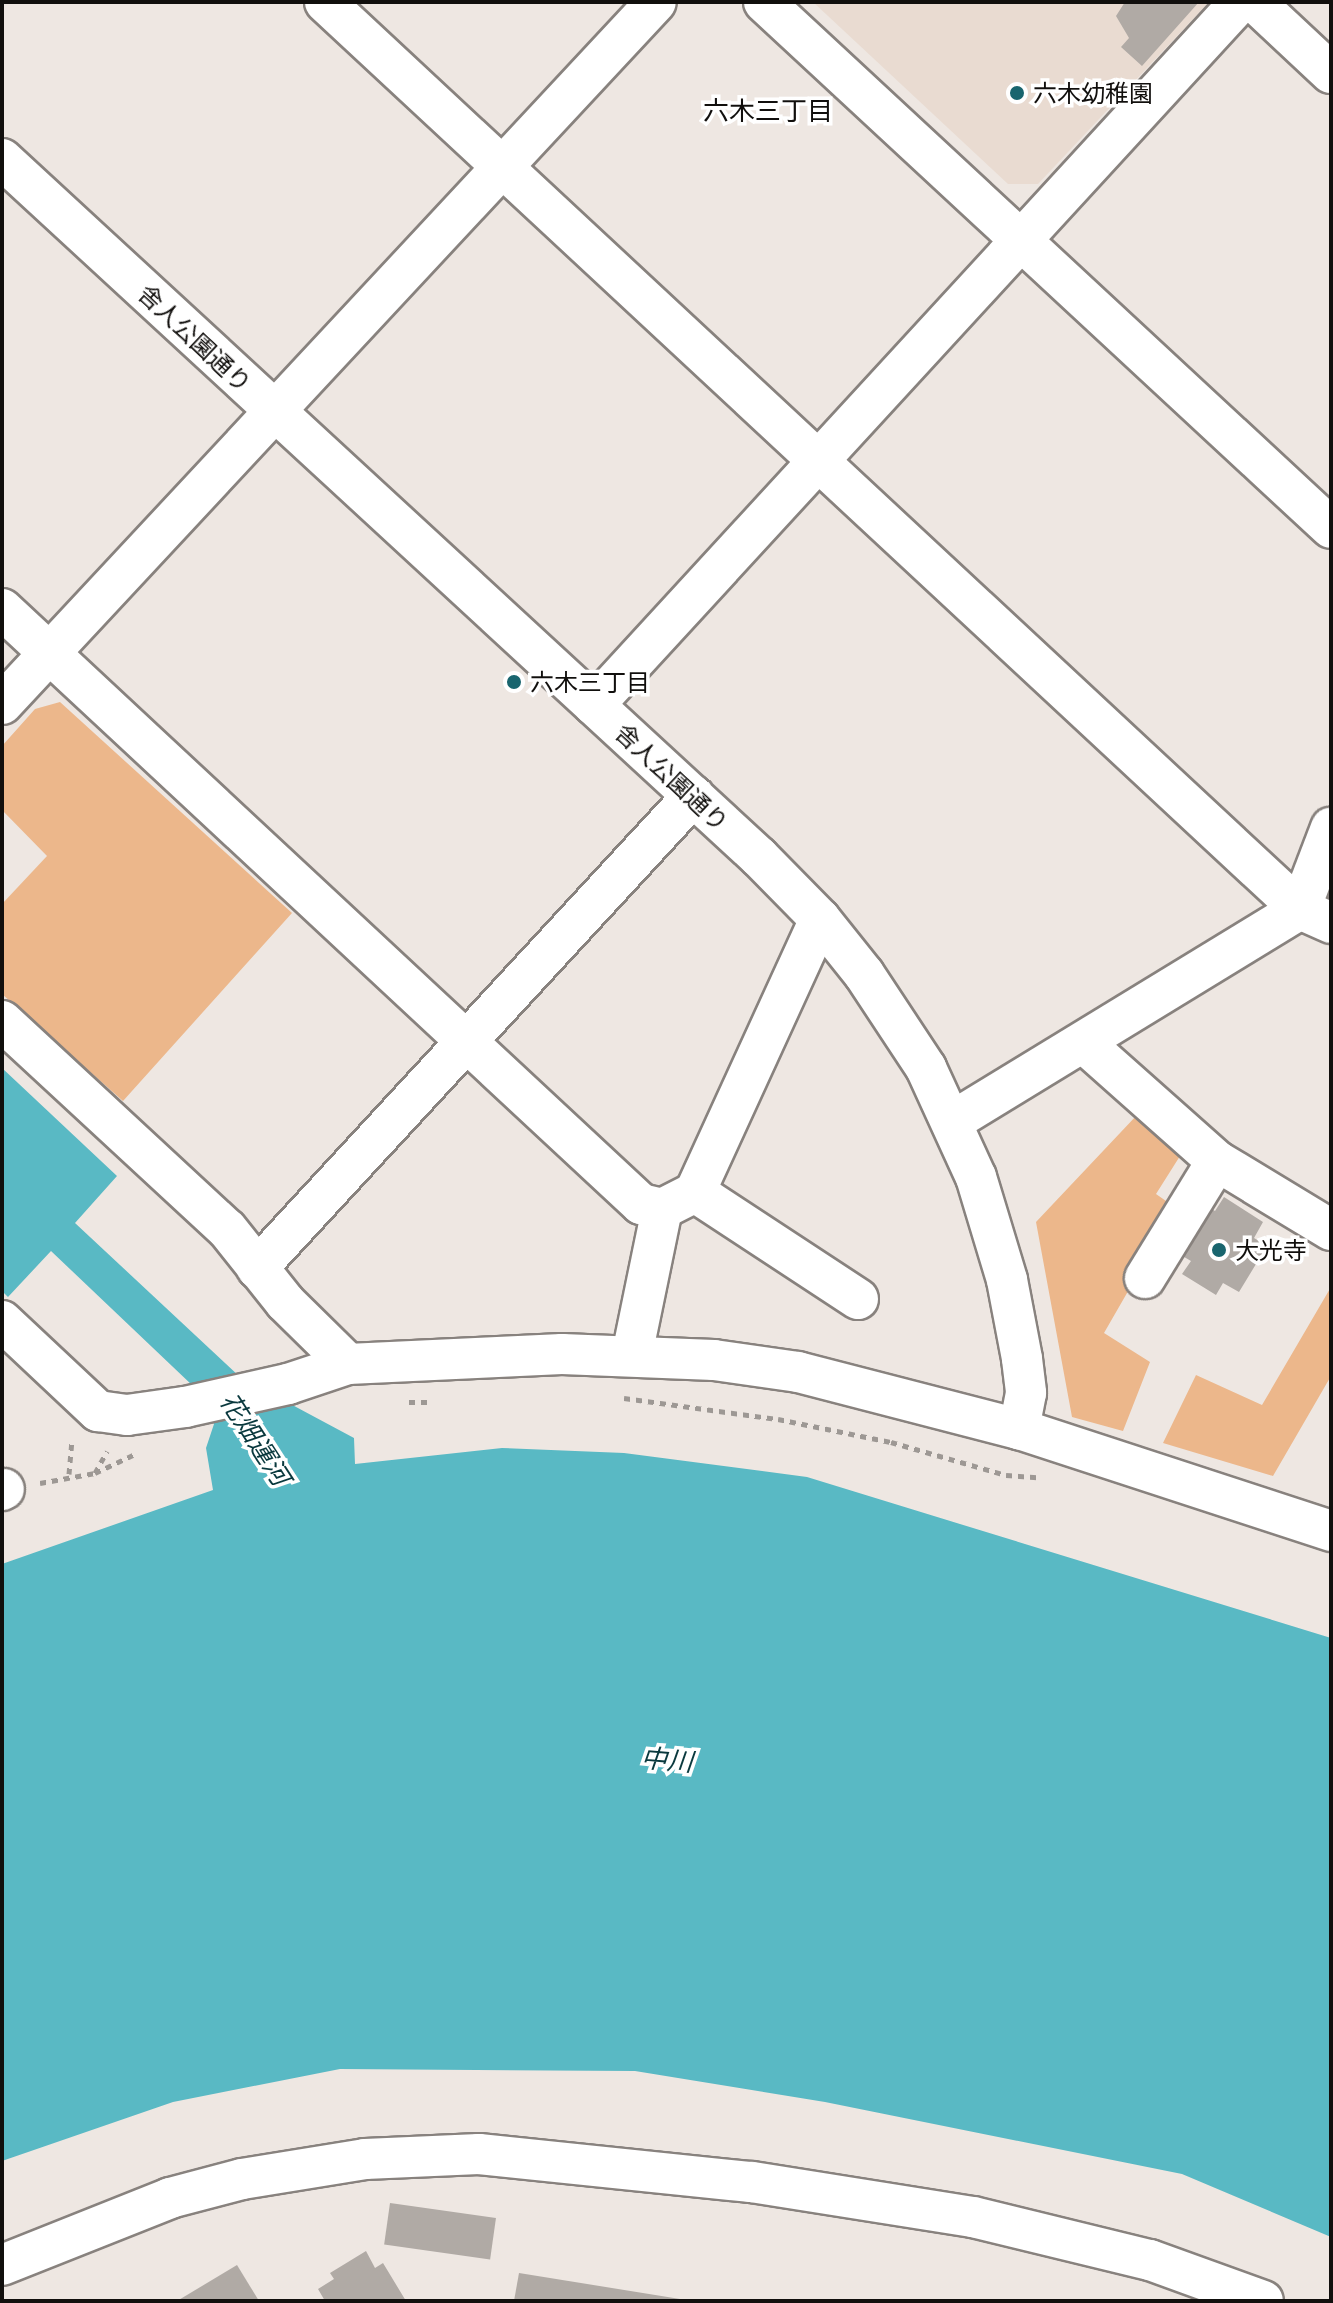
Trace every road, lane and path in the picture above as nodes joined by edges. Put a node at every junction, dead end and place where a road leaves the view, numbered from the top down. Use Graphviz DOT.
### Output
graph roads {
  1 [pos="325,2"];
  2 [pos="656,2"];
  3 [pos="764,2"];
  4 [pos="1240,2"];
  5 [pos="1255,2"];
  6 [pos="1331,73"];
  7 [pos="2,159"];
  8 [pos="502,166"];
  9 [pos="1019,237"];
  10 [pos="272,409"];
  11 [pos="817,458"];
  12 [pos="1331,528"];
  13 [pos="2,609"];
  14 [pos="49,654"];
  15 [pos="2,704"];
  16 [pos="594,705"];
  17 [pos="693,796"];
  18 [pos="1331,828"];
  19 [pos="1315,916"];
  20 [pos="820,919"];
  21 [pos="2,1021"];
  22 [pos="466,1042"];
  23 [pos="1084,1043"];
  24 [pos="953,1121"];
  25 [pos="1217,1161"];
  26 [pos="678,1200"];
  27 [pos="1331,1230"];
  28 [pos="257,1268"];
  29 [pos="1145,1278"];
  30 [pos="858,1299"];
  31 [pos="2,1321"];
  32 [pos="632,1355"];
  33 [pos="348,1364"];
  34 [pos="615,1397"];
  35 [pos="401,1400"];
  36 [pos="440,1400"];
  37 [pos="1019,1429"];
  38 [pos="148,1447"];
  39 [pos="1068,1449"];
  40 [pos="3,1490"];
  41 [pos="1331,1531"];
  42 [pos="2,2265"];
  43 [pos="1263,2301"];
  1 -- 8 [label="street"];
  2 -- 8 [label="street"];
  3 -- 9 [label="street"];
  4 -- 9 [label="street"];
  5 -- 6 [label="street"];
  7 -- 10 [label="street, 舎人公園通り"];
  8 -- 10 [label="street"];
  8 -- 11 [label="street"];
  9 -- 11 [label="street"];
  9 -- 12 [label="street"];
  10 -- 14 [label="street"];
  10 -- 16 [label="street, 舎人公園通り"];
  11 -- 16 [label="street"];
  11 -- 19 [label="street"];
  13 -- 14 [label="street"];
  14 -- 15 [label="street"];
  14 -- 22 [label="street"];
  16 -- 17 [label="street, 舎人公園通り"];
  17 -- 20 [label="street, 舎人公園通り"];
  17 -- 22 [label="street"];
  18 -- 19 [label="street"];
  19 -- 23 [label="street"];
  20 -- 24 [label="street, 舎人公園通り"];
  20 -- 26 [label="street"];
  21 -- 28 [label="street"];
  22 -- 26 [label="street"];
  22 -- 28 [label="street"];
  23 -- 24 [label="street"];
  23 -- 25 [label="street"];
  24 -- 37 [label="street, 舎人公園通り"];
  25 -- 27 [label="street"];
  25 -- 29 [label="street"];
  26 -- 30 [label="street"];
  26 -- 32 [label="street"];
  28 -- 33 [label="street"];
  31 -- 33 [label="street"];
  32 -- 33 [label="street"];
  32 -- 37 [label="street"];
  34 -- 39 [label="path"];
  35 -- 36 [label="path"];
  37 -- 39 [label="street"];
  38 -- 40 [label="path"];
  39 -- 41 [label="street"];
  42 -- 43 [label="street"];
}
